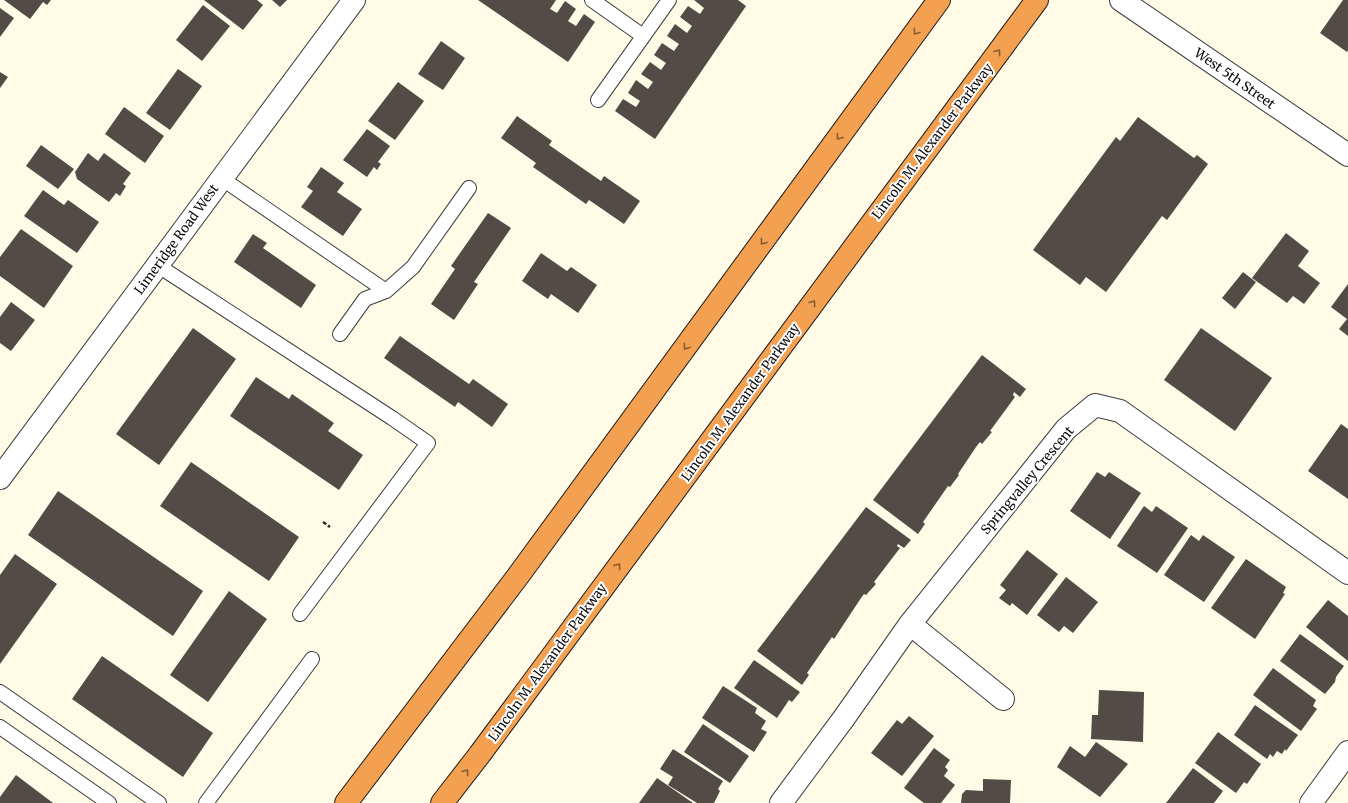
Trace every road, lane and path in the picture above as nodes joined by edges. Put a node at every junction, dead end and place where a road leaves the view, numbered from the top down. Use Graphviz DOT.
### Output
graph roads {
  1 [pos="354,0"];
  2 [pos="592,0"];
  3 [pos="669,0"];
  4 [pos="939,0"];
  5 [pos="1037,0"];
  6 [pos="1121,0"];
  7 [pos="644,36"];
  8 [pos="598,100"];
  9 [pos="1348,156"];
  10 [pos="221,178"];
  11 [pos="469,188"];
  12 [pos="157,265"];
  13 [pos="386,291"];
  14 [pos="340,334"];
  15 [pos="0,478"];
  16 [pos="323,522"];
  17 [pos="330,527"];
  18 [pos="1348,573"];
  19 [pos="300,614"];
  20 [pos="910,624"];
  21 [pos="312,659"];
  22 [pos="0,692"];
  23 [pos="1003,699"];
  24 [pos="2,733"];
  25 [pos="1348,752"];
  26 [pos="109,803"];
  27 [pos="159,803"];
  28 [pos="206,803"];
  29 [pos="346,803"];
  30 [pos="442,803"];
  31 [pos="781,803"];
  32 [pos="1311,803"];
  1 -- 10 [label="street, Limeridge Road West"];
  2 -- 7 [label="lane"];
  3 -- 7 [label="lane"];
  4 -- 29 [label="highway, one-way"];
  30 -- 5 [label="highway, Lincoln M. Alexander Parkway, one-way"];
  6 -- 9 [label="street, West 5th Street"];
  7 -- 8 [label="lane"];
  10 -- 12 [label="street, Limeridge Road West"];
  10 -- 13 [label="lane"];
  11 -- 13 [label="lane"];
  12 -- 15 [label="street, Limeridge Road West"];
  12 -- 19 [label="lane"];
  13 -- 14 [label="lane"];
  16 -- 17 [label="path"];
  18 -- 20 [label="street, Springvalley Crescent"];
  20 -- 23 [label="street"];
  20 -- 31 [label="street, Springvalley Crescent"];
  21 -- 28 [label="lane"];
  22 -- 27 [label="lane"];
  24 -- 26 [label="lane"];
  25 -- 32 [label="street"];
}
